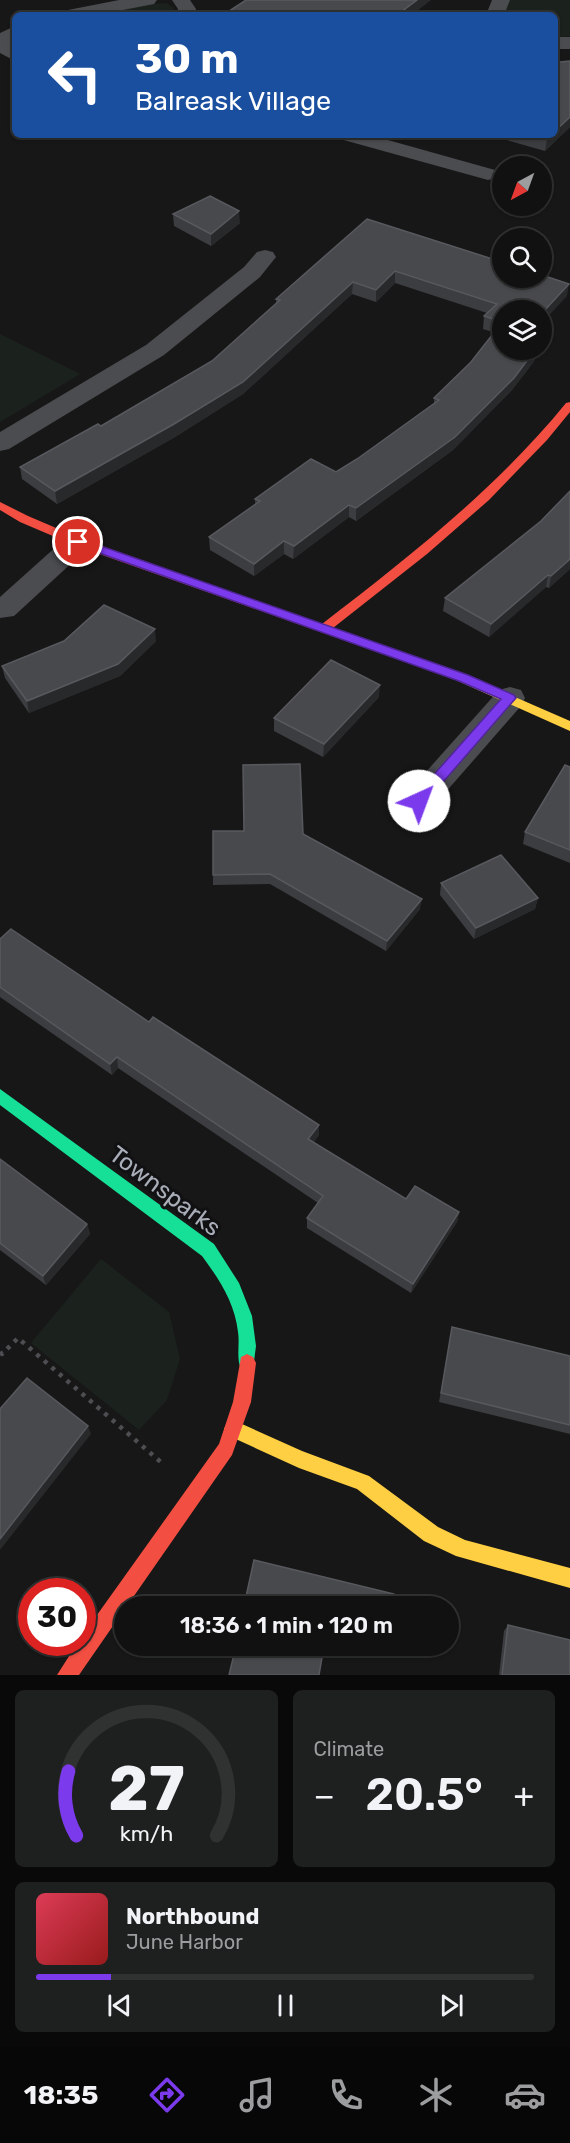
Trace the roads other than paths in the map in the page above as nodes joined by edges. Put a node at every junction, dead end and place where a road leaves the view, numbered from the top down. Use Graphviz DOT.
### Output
graph roads {
  1 [pos="148,0"];
  2 [pos="84,12"];
  3 [pos="12,33"];
  4 [pos="12,53"];
  5 [pos="358,138"];
  6 [pos="488,174"];
  7 [pos="265,257"];
  8 [pos="570,405"];
  9 [pos="0,443"];
  10 [pos="0,505"];
  11 [pos="78,542"];
  12 [pos="4,609"];
  13 [pos="324,629"];
  14 [pos="510,698"];
  15 [pos="570,726"];
  16 [pos="419,801"];
  17 [pos="0,1096"];
  18 [pos="233,1429"];
  19 [pos="570,1578"];
  20 [pos="67,1675"];
  1 -- 2 [label="street"];
  3 -- 4 [label="street"];
  5 -- 6 [label="street"];
  7 -- 9 [label="street"];
  8 -- 13 [label="street"];
  10 -- 11 [label="street"];
  11 -- 12 [label="street"];
  11 -- 13 [label="street"];
  13 -- 14 [label="street"];
  14 -- 15 [label="street"];
  14 -- 16 [label="street"];
  17 -- 18 [label="street, Townsparks"];
  18 -- 19 [label="street"];
  18 -- 20 [label="street, Townsparks"];
}
